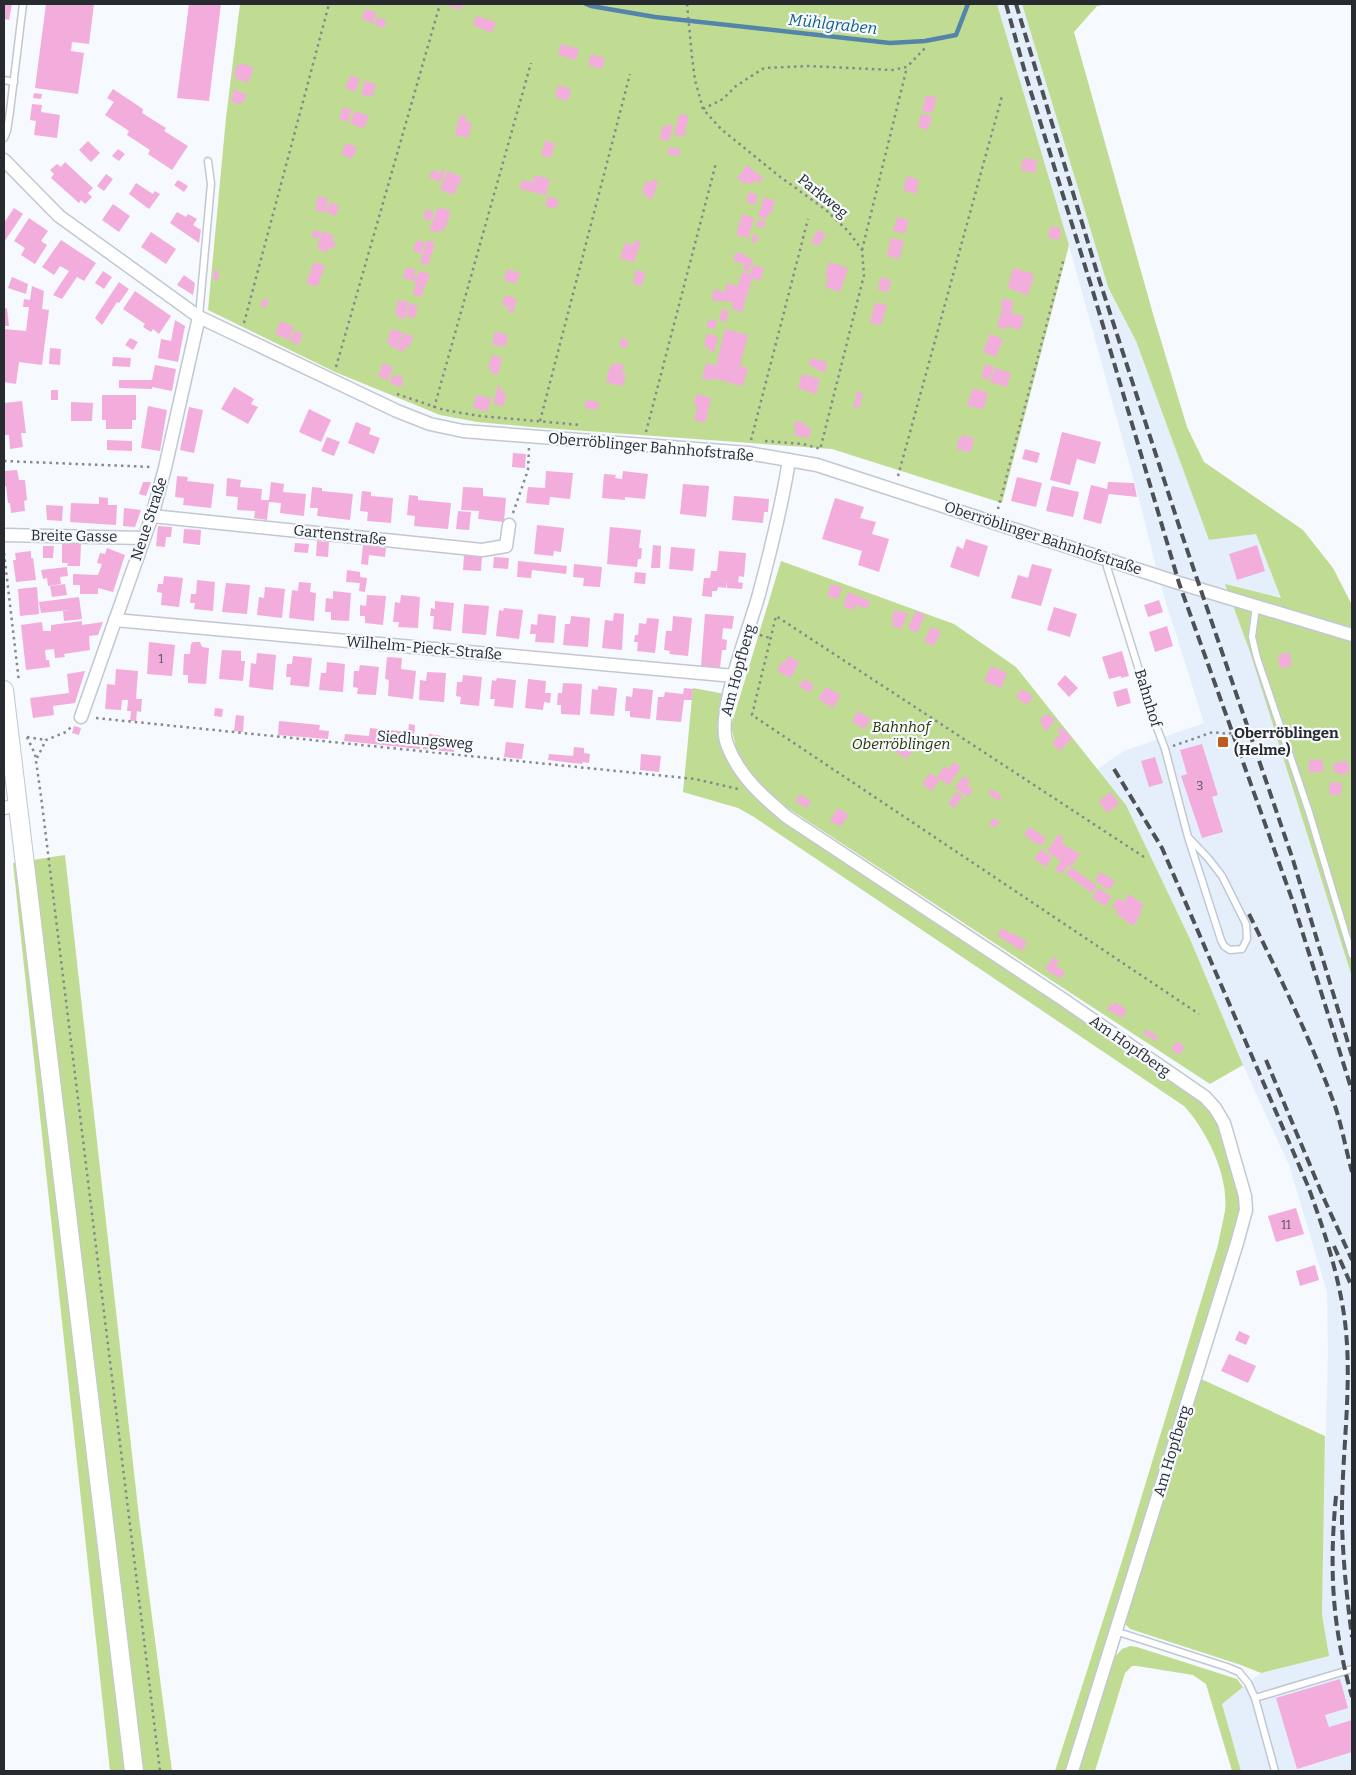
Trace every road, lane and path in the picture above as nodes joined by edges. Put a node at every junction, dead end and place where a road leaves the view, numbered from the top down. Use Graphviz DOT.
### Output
graph roads {
  1 [pos="23,4"];
  2 [pos="328,4"];
  3 [pos="440,4"];
  4 [pos="687,4"];
  5 [pos="926,48"];
  6 [pos="531,63"];
  7 [pos="907,67"];
  8 [pos="630,74"];
  9 [pos="4,80"];
  10 [pos="14,82"];
  11 [pos="1002,96"];
  12 [pos="703,109"];
  13 [pos="7,111"];
  14 [pos="4,138"];
  15 [pos="4,160"];
  16 [pos="208,161"];
  17 [pos="716,163"];
  18 [pos="808,219"];
  19 [pos="862,250"];
  20 [pos="1064,258"];
  21 [pos="199,317"];
  22 [pos="240,337"];
  23 [pos="328,364"];
  24 [pos="336,368"];
  25 [pos="332,381"];
  26 [pos="392,392"];
  27 [pos="434,408"];
  28 [pos="540,422"];
  29 [pos="430,424"];
  30 [pos="588,425"];
  31 [pos="646,430"];
  32 [pos="656,431"];
  33 [pos="533,437"];
  34 [pos="751,440"];
  35 [pos="642,445"];
  36 [pos="821,449"];
  37 [pos="748,453"];
  38 [pos="789,460"];
  39 [pos="4,461"];
  40 [pos="817,465"];
  41 [pos="165,468"];
  42 [pos="894,490"];
  43 [pos="152,516"];
  44 [pos="994,522"];
  45 [pos="510,524"];
  46 [pos="4,535"];
  47 [pos="144,538"];
  48 [pos="4,553"];
  49 [pos="1110,559"];
  50 [pos="1256,606"];
  51 [pos="114,620"];
  52 [pos="1352,635"];
  53 [pos="734,676"];
  54 [pos="12,690"];
  55 [pos="81,717"];
  56 [pos="1238,731"];
  57 [pos="26,732"];
  58 [pos="27,737"];
  59 [pos="46,740"];
  60 [pos="1165,749"];
  61 [pos="36,759"];
  62 [pos="738,789"];
  63 [pos="11,806"];
  64 [pos="1188,837"];
  65 [pos="1144,857"];
  66 [pos="1352,955"];
  67 [pos="1198,1014"];
  68 [pos="1115,1631"];
  69 [pos="1352,1668"];
  70 [pos="1255,1698"];
  71 [pos="134,1771"];
  72 [pos="160,1771"];
  73 [pos="1072,1771"];
  74 [pos="1275,1771"];
  1 -- 10 [label="lane"];
  2 -- 22 [label="path"];
  3 -- 24 [label="path"];
  4 -- 12 [label="path, Parkweg"];
  5 -- 7 [label="path"];
  6 -- 27 [label="path"];
  7 -- 12 [label="path"];
  7 -- 19 [label="path"];
  8 -- 28 [label="path"];
  9 -- 10 [label="lane"];
  10 -- 13 [label="lane"];
  11 -- 42 [label="path"];
  12 -- 19 [label="path, Parkweg"];
  13 -- 14 [label="lane"];
  15 -- 21 [label="street, Oberröblinger Bahnhofstraße"];
  16 -- 21 [label="lane"];
  17 -- 31 [label="path"];
  18 -- 34 [label="path"];
  19 -- 36 [label="path"];
  20 -- 44 [label="path"];
  21 -- 22 [label="street, Oberröblinger Bahnhofstraße"];
  21 -- 41 [label="street, Neue Straße"];
  22 -- 25 [label="street, Oberröblinger Bahnhofstraße"];
  23 -- 24 [label="path"];
  24 -- 25 [label="path"];
  25 -- 29 [label="street, Oberröblinger Bahnhofstraße"];
  26 -- 27 [label="path"];
  27 -- 28 [label="path"];
  27 -- 29 [label="path"];
  28 -- 30 [label="path"];
  28 -- 33 [label="path"];
  29 -- 33 [label="street, Oberröblinger Bahnhofstraße"];
  31 -- 32 [label="path"];
  31 -- 35 [label="path"];
  33 -- 35 [label="street, Oberröblinger Bahnhofstraße"];
  33 -- 45 [label="path"];
  34 -- 36 [label="path"];
  34 -- 37 [label="path"];
  35 -- 37 [label="street, Oberröblinger Bahnhofstraße"];
  36 -- 40 [label="path"];
  37 -- 38 [label="street, Oberröblinger Bahnhofstraße"];
  38 -- 40 [label="street, Oberröblinger Bahnhofstraße"];
  38 -- 53 [label="street, Am Hopfberg"];
  39 -- 41 [label="path"];
  40 -- 42 [label="street, Oberröblinger Bahnhofstraße"];
  41 -- 43 [label="street, Neue Straße"];
  42 -- 44 [label="street, Oberröblinger Bahnhofstraße"];
  43 -- 45 [label="street, Gartenstraße"];
  43 -- 47 [label="street, Neue Straße"];
  44 -- 49 [label="street, Oberröblinger Bahnhofstraße"];
  46 -- 47 [label="street, Breite Gasse"];
  47 -- 51 [label="street, Neue Straße"];
  48 -- 54 [label="path"];
  49 -- 50 [label="street, Oberröblinger Bahnhofstraße"];
  49 -- 60 [label="lane, Bahnhof"];
  50 -- 52 [label="street, Oberröblinger Bahnhofstraße"];
  50 -- 66 [label="lane"];
  51 -- 53 [label="street, Wilhelm-Pieck-Straße"];
  51 -- 55 [label="street, Neue Straße"];
  53 -- 68 [label="street, Am Hopfberg"];
  54 -- 63 [label="main road"];
  55 -- 59 [label="path"];
  55 -- 62 [label="path, Siedlungsweg"];
  56 -- 60 [label="path"];
  57 -- 58 [label="path"];
  58 -- 59 [label="path"];
  58 -- 61 [label="path"];
  59 -- 61 [label="path"];
  60 -- 64 [label="lane, Bahnhof"];
  61 -- 72 [label="path"];
  63 -- 71 [label="main road"];
  64 -- 64 [label="lane, Bahnhof"];
  65 -- 67 [label="path"];
  68 -- 70 [label="lane"];
  68 -- 73 [label="street, Am Hopfberg"];
  69 -- 70 [label="lane"];
  70 -- 74 [label="lane"];
}
